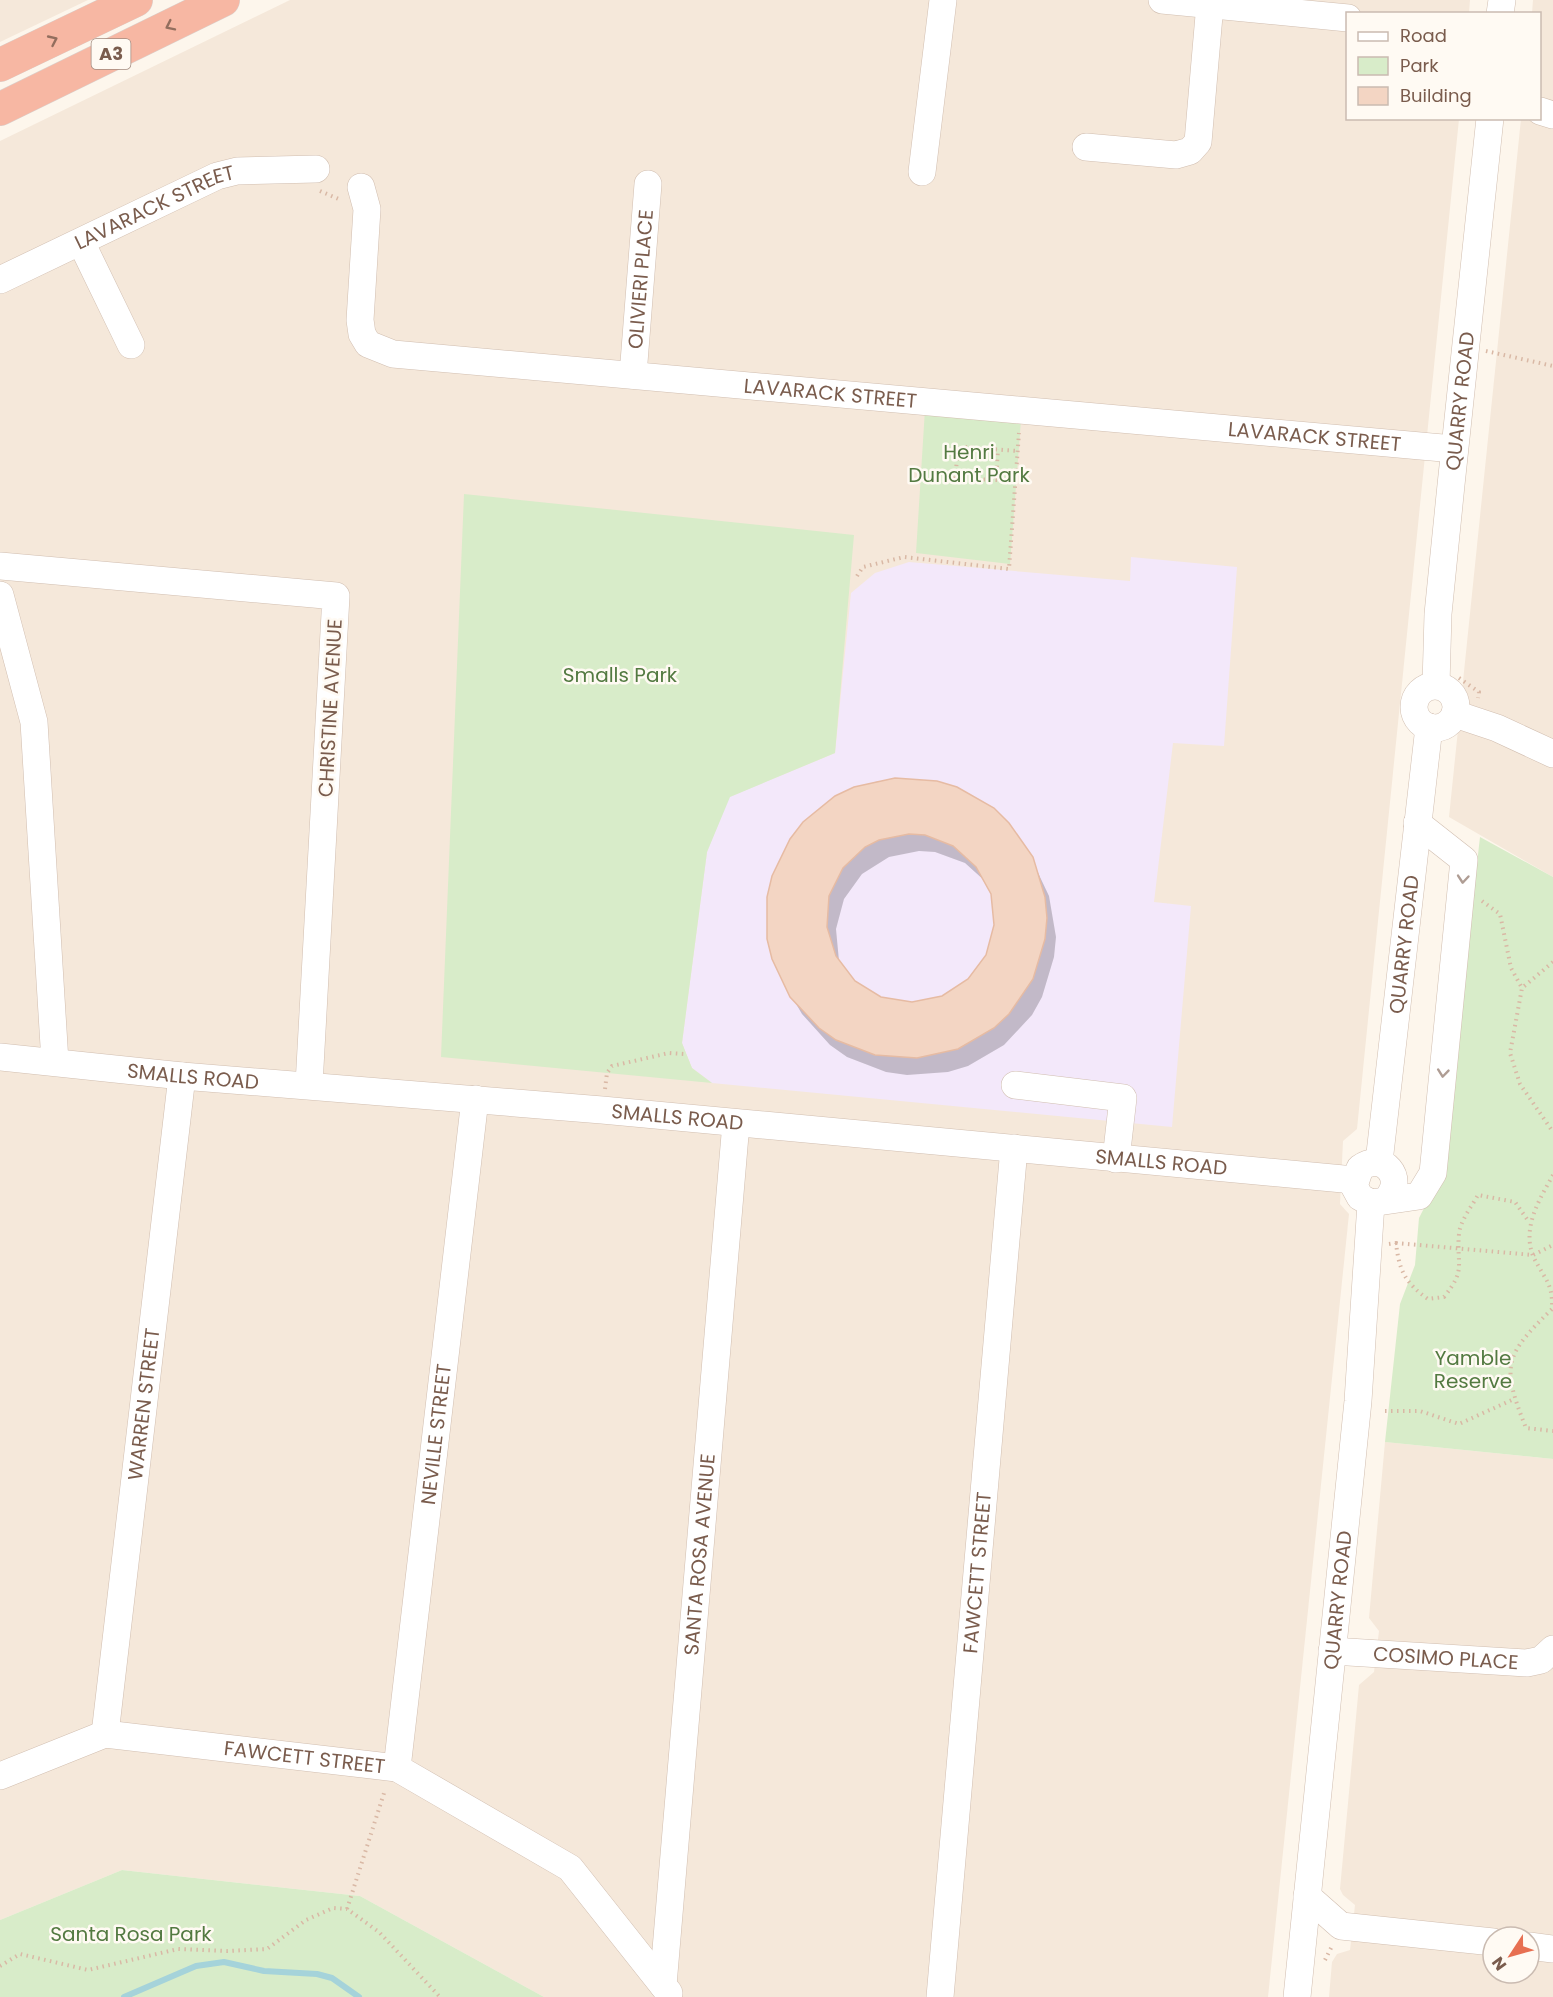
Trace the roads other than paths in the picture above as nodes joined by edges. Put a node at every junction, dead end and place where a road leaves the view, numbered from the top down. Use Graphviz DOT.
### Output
graph roads {
  1 [pos="136,0"];
  2 [pos="222,0"];
  3 [pos="943,0"];
  4 [pos="1162,0"];
  5 [pos="1210,4"];
  6 [pos="1346,18"];
  7 [pos="0,64"];
  8 [pos="0,109"];
  9 [pos="1490,120"];
  10 [pos="1086,147"];
  11 [pos="306,169"];
  12 [pos="922,172"];
  13 [pos="648,184"];
  14 [pos="364,198"];
  15 [pos="81,242"];
  16 [pos="0,280"];
  17 [pos="130,345"];
  18 [pos="633,375"];
  19 [pos="1454,448"];
  20 [pos="0,566"];
  21 [pos="0,595"];
  22 [pos="1448,682"];
  23 [pos="1466,708"];
  24 [pos="1429,727"];
  25 [pos="1553,754"];
  26 [pos="1417,823"];
  27 [pos="0,1057"];
  28 [pos="55,1062"];
  29 [pos="182,1076"];
  30 [pos="309,1085"];
  31 [pos="1016,1085"];
  32 [pos="475,1099"];
  33 [pos="736,1123"];
  34 [pos="1014,1148"];
  35 [pos="1116,1159"];
  36 [pos="1379,1162"];
  37 [pos="1354,1180"];
  38 [pos="1379,1201"];
  39 [pos="1553,1649"];
  40 [pos="1332,1651"];
  41 [pos="105,1734"];
  42 [pos="395,1768"];
  43 [pos="0,1776"];
  44 [pos="1307,1896"];
  45 [pos="1481,1941"];
  46 [pos="668,1991"];
  47 [pos="940,1997"];
  48 [pos="1297,1997"];
  7 -- 1 [label="highway, A3, one-way"];
  2 -- 8 [label="highway, A3, one-way"];
  3 -- 12 [label="street"];
  4 -- 5 [label="street"];
  5 -- 6 [label="street"];
  5 -- 10 [label="street"];
  9 -- 19 [label="street, QUARRY ROAD"];
  11 -- 15 [label="street, LAVARACK STREET"];
  13 -- 18 [label="street, OLIVIERI PLACE"];
  14 -- 18 [label="street, LAVARACK STREET"];
  15 -- 16 [label="street, LAVARACK STREET"];
  15 -- 17 [label="street"];
  18 -- 19 [label="street, LAVARACK STREET"];
  19 -- 22 [label="street, QUARRY ROAD"];
  20 -- 30 [label="street, CHRISTINE AVENUE"];
  21 -- 28 [label="street"];
  22 -- 23 [label="street"];
  22 -- 24 [label="street"];
  23 -- 24 [label="street"];
  23 -- 25 [label="street"];
  24 -- 26 [label="street, QUARRY ROAD"];
  26 -- 36 [label="street, QUARRY ROAD"];
  26 -- 38 [label="street, one-way"];
  27 -- 28 [label="street, SMALLS ROAD"];
  28 -- 29 [label="street, SMALLS ROAD"];
  29 -- 30 [label="street, SMALLS ROAD"];
  29 -- 41 [label="street, WARREN STREET"];
  30 -- 32 [label="street, SMALLS ROAD"];
  31 -- 35 [label="street"];
  32 -- 33 [label="street, SMALLS ROAD"];
  32 -- 42 [label="street, NEVILLE STREET"];
  33 -- 34 [label="street, SMALLS ROAD"];
  33 -- 46 [label="street, SANTA ROSA AVENUE"];
  34 -- 35 [label="street, SMALLS ROAD"];
  34 -- 47 [label="street, FAWCETT STREET"];
  35 -- 37 [label="street, SMALLS ROAD"];
  36 -- 37 [label="street"];
  36 -- 38 [label="street"];
  37 -- 38 [label="street"];
  38 -- 40 [label="street, QUARRY ROAD"];
  39 -- 40 [label="street, COSIMO PLACE"];
  40 -- 44 [label="street, QUARRY ROAD"];
  41 -- 42 [label="street, FAWCETT STREET"];
  41 -- 43 [label="street, FAWCETT STREET"];
  42 -- 46 [label="street, FAWCETT STREET"];
  44 -- 45 [label="street"];
  44 -- 48 [label="street, QUARRY ROAD"];
}
